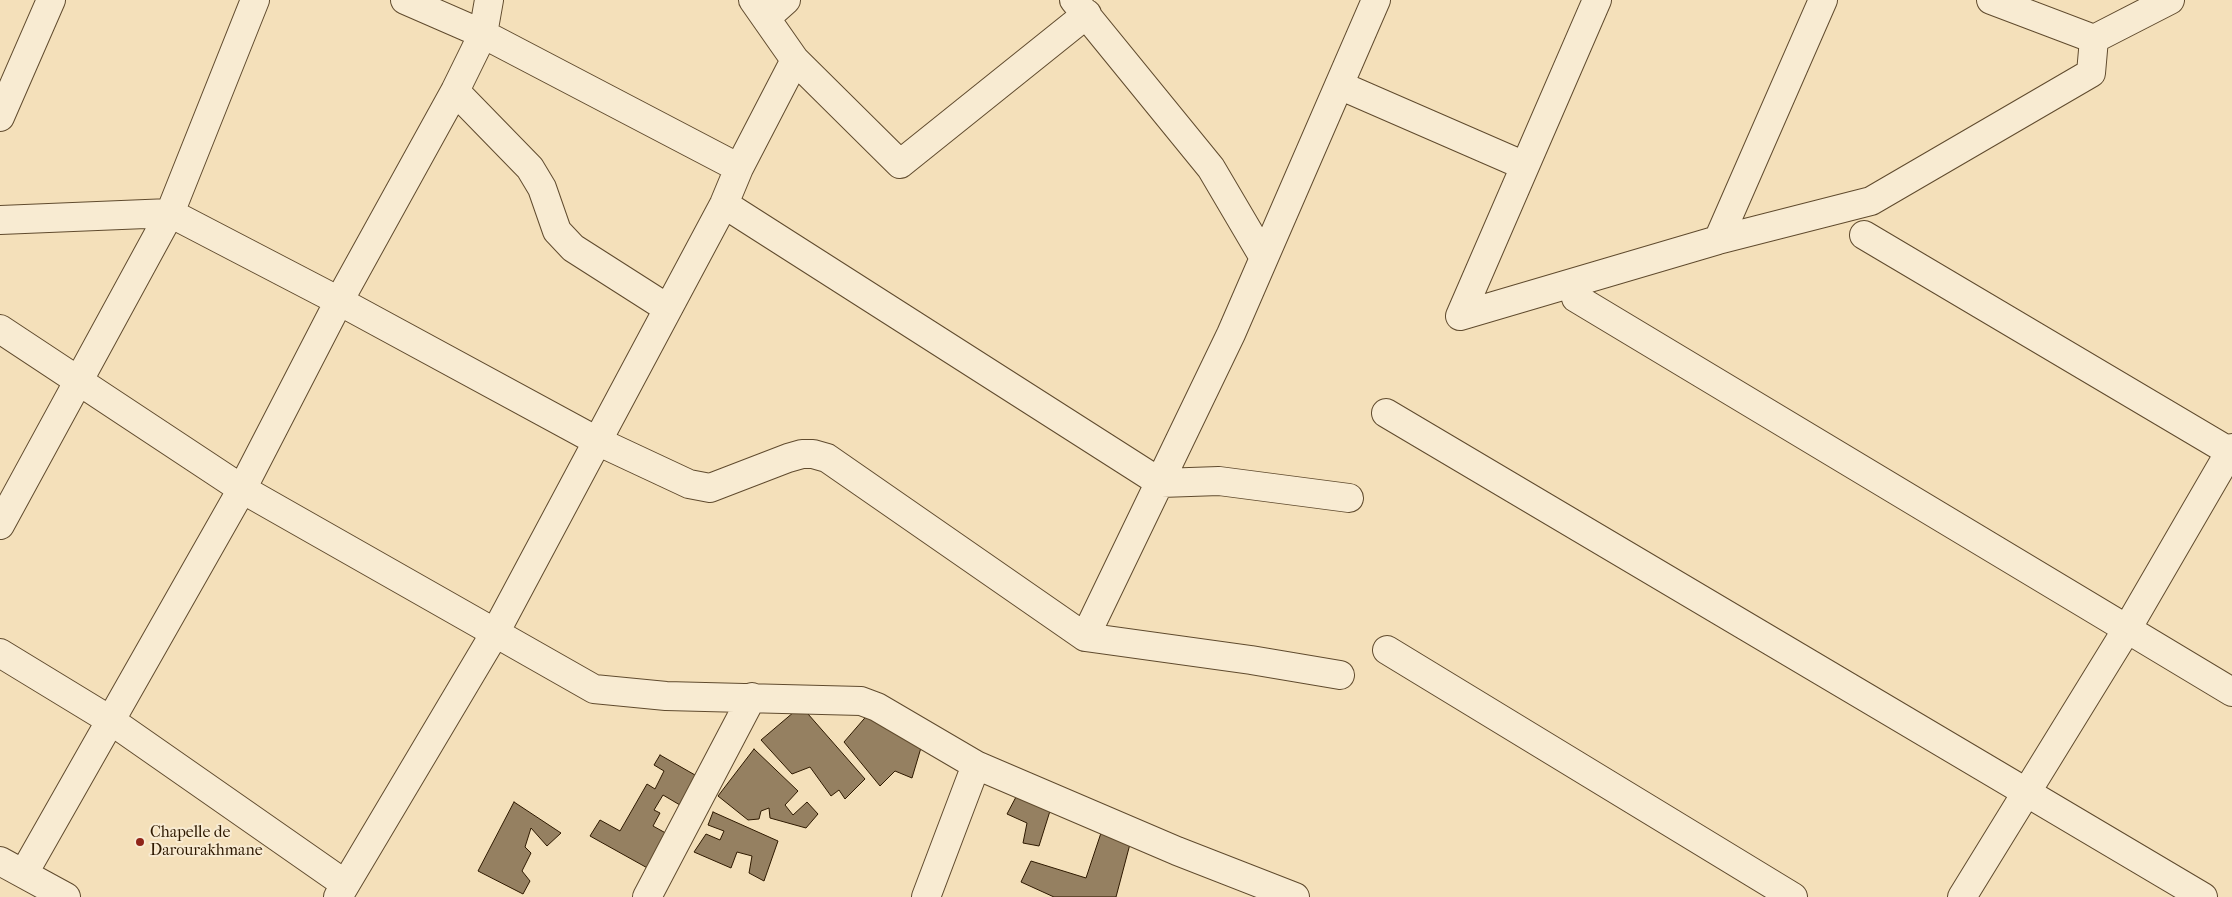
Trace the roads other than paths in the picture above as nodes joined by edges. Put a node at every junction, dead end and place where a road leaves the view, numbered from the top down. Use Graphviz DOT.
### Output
graph roads {
  1 [pos="51,0"];
  2 [pos="255,0"];
  3 [pos="405,0"];
  4 [pos="489,0"];
  5 [pos="1376,0"];
  6 [pos="1596,0"];
  7 [pos="1823,0"];
  8 [pos="1990,0"];
  9 [pos="2170,0"];
  10 [pos="769,6"];
  11 [pos="1081,7"];
  12 [pos="2044,9"];
  13 [pos="483,34"];
  14 [pos="2094,39"];
  15 [pos="795,60"];
  16 [pos="1339,84"];
  17 [pos="455,91"];
  18 [pos="0,117"];
  19 [pos="1525,166"];
  20 [pos="739,168"];
  21 [pos="724,204"];
  22 [pos="170,213"];
  23 [pos="0,220"];
  24 [pos="1864,235"];
  25 [pos="1718,240"];
  26 [pos="1264,258"];
  27 [pos="1576,298"];
  28 [pos="339,301"];
  29 [pos="667,308"];
  30 [pos="0,329"];
  31 [pos="77,380"];
  32 [pos="1386,413"];
  33 [pos="597,441"];
  34 [pos="2231,451"];
  35 [pos="1161,483"];
  36 [pos="242,489"];
  37 [pos="1348,498"];
  38 [pos="0,525"];
  39 [pos="2127,629"];
  40 [pos="496,633"];
  41 [pos="1084,637"];
  42 [pos="1387,650"];
  43 [pos="0,653"];
  44 [pos="1340,675"];
  45 [pos="2232,692"];
  46 [pos="752,698"];
  47 [pos="110,720"];
  48 [pos="976,765"];
  49 [pos="2027,793"];
  50 [pos="0,861"];
  51 [pos="24,873"];
  52 [pos="342,890"];
  53 [pos="1283,895"];
  54 [pos="66,897"];
  55 [pos="647,897"];
  56 [pos="926,897"];
  57 [pos="1794,897"];
  58 [pos="1962,897"];
  59 [pos="2204,897"];
  1 -- 18 [label="street"];
  2 -- 22 [label="street"];
  3 -- 13 [label="street"];
  4 -- 13 [label="street"];
  5 -- 16 [label="street"];
  6 -- 19 [label="street"];
  7 -- 25 [label="street"];
  8 -- 12 [label="street"];
  9 -- 14 [label="street"];
  10 -- 15 [label="street"];
  11 -- 15 [label="street"];
  11 -- 26 [label="street"];
  12 -- 14 [label="street"];
  13 -- 17 [label="street"];
  13 -- 20 [label="street"];
  14 -- 25 [label="street"];
  15 -- 20 [label="street"];
  16 -- 19 [label="street"];
  16 -- 26 [label="street"];
  17 -- 28 [label="street"];
  17 -- 29 [label="street"];
  19 -- 25 [label="street"];
  20 -- 21 [label="street"];
  21 -- 29 [label="street"];
  21 -- 35 [label="street"];
  22 -- 23 [label="street"];
  22 -- 28 [label="street"];
  22 -- 31 [label="street"];
  24 -- 34 [label="street"];
  26 -- 35 [label="street"];
  27 -- 39 [label="street"];
  28 -- 33 [label="street"];
  28 -- 36 [label="street"];
  29 -- 33 [label="street"];
  30 -- 31 [label="street"];
  31 -- 36 [label="street"];
  31 -- 38 [label="street"];
  32 -- 49 [label="street"];
  33 -- 40 [label="street"];
  33 -- 41 [label="street"];
  34 -- 39 [label="street"];
  35 -- 37 [label="street"];
  35 -- 41 [label="street"];
  36 -- 40 [label="street"];
  36 -- 47 [label="street"];
  39 -- 45 [label="street"];
  39 -- 49 [label="street"];
  40 -- 46 [label="street"];
  40 -- 52 [label="street"];
  41 -- 44 [label="street"];
  42 -- 57 [label="street"];
  43 -- 47 [label="street"];
  46 -- 48 [label="street"];
  46 -- 55 [label="street"];
  47 -- 51 [label="street"];
  47 -- 52 [label="street"];
  48 -- 53 [label="street"];
  48 -- 56 [label="street"];
  49 -- 58 [label="street"];
  49 -- 59 [label="street"];
  50 -- 51 [label="street"];
  51 -- 54 [label="street"];
}
